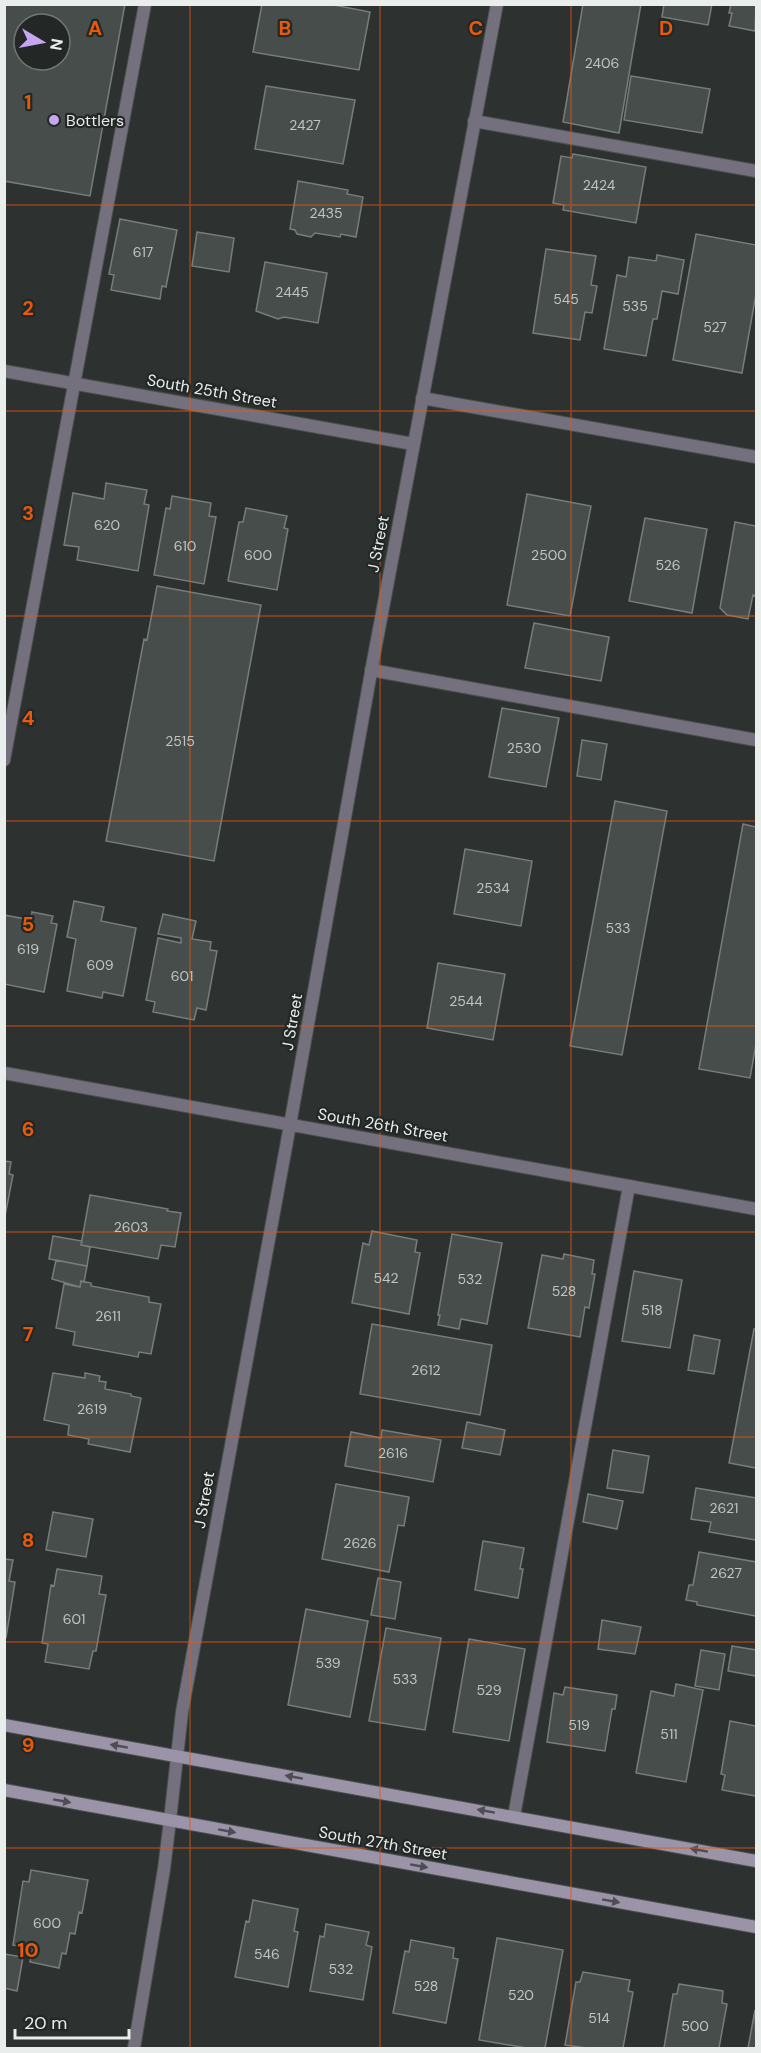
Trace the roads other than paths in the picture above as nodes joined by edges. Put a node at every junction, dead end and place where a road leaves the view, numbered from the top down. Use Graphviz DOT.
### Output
graph roads {
  1 [pos="145,4"];
  2 [pos="497,4"];
  3 [pos="474,122"];
  4 [pos="756,171"];
  5 [pos="4,371"];
  6 [pos="74,384"];
  7 [pos="422,398"];
  8 [pos="414,444"];
  9 [pos="756,457"];
  10 [pos="371,670"];
  11 [pos="756,740"];
  12 [pos="4,760"];
  13 [pos="4,1073"];
  14 [pos="290,1125"];
  15 [pos="629,1186"];
  16 [pos="756,1209"];
  17 [pos="4,1725"];
  18 [pos="177,1756"];
  19 [pos="4,1790"];
  20 [pos="514,1816"];
  21 [pos="170,1821"];
  22 [pos="756,1861"];
  23 [pos="756,1927"];
  24 [pos="134,2049"];
  1 -- 6 [label="street"];
  2 -- 3 [label="street, J Street"];
  3 -- 4 [label="street"];
  3 -- 7 [label="street, J Street"];
  5 -- 6 [label="street, South 25th Street"];
  6 -- 8 [label="street, South 25th Street"];
  6 -- 12 [label="street"];
  7 -- 8 [label="street, J Street"];
  7 -- 9 [label="street"];
  8 -- 10 [label="street, J Street"];
  10 -- 11 [label="street"];
  10 -- 14 [label="street, J Street"];
  13 -- 14 [label="street, South 26th Street"];
  14 -- 15 [label="street, South 26th Street"];
  14 -- 18 [label="street, J Street"];
  15 -- 16 [label="street, South 26th Street"];
  15 -- 20 [label="street"];
  18 -- 17 [label="main road, one-way"];
  20 -- 18 [label="main road, one-way"];
  18 -- 21 [label="street, J Street"];
  19 -- 21 [label="main road, South 27th Street, one-way"];
  22 -- 20 [label="main road, one-way"];
  21 -- 23 [label="main road, South 27th Street, one-way"];
  21 -- 24 [label="street, J Street"];
}
